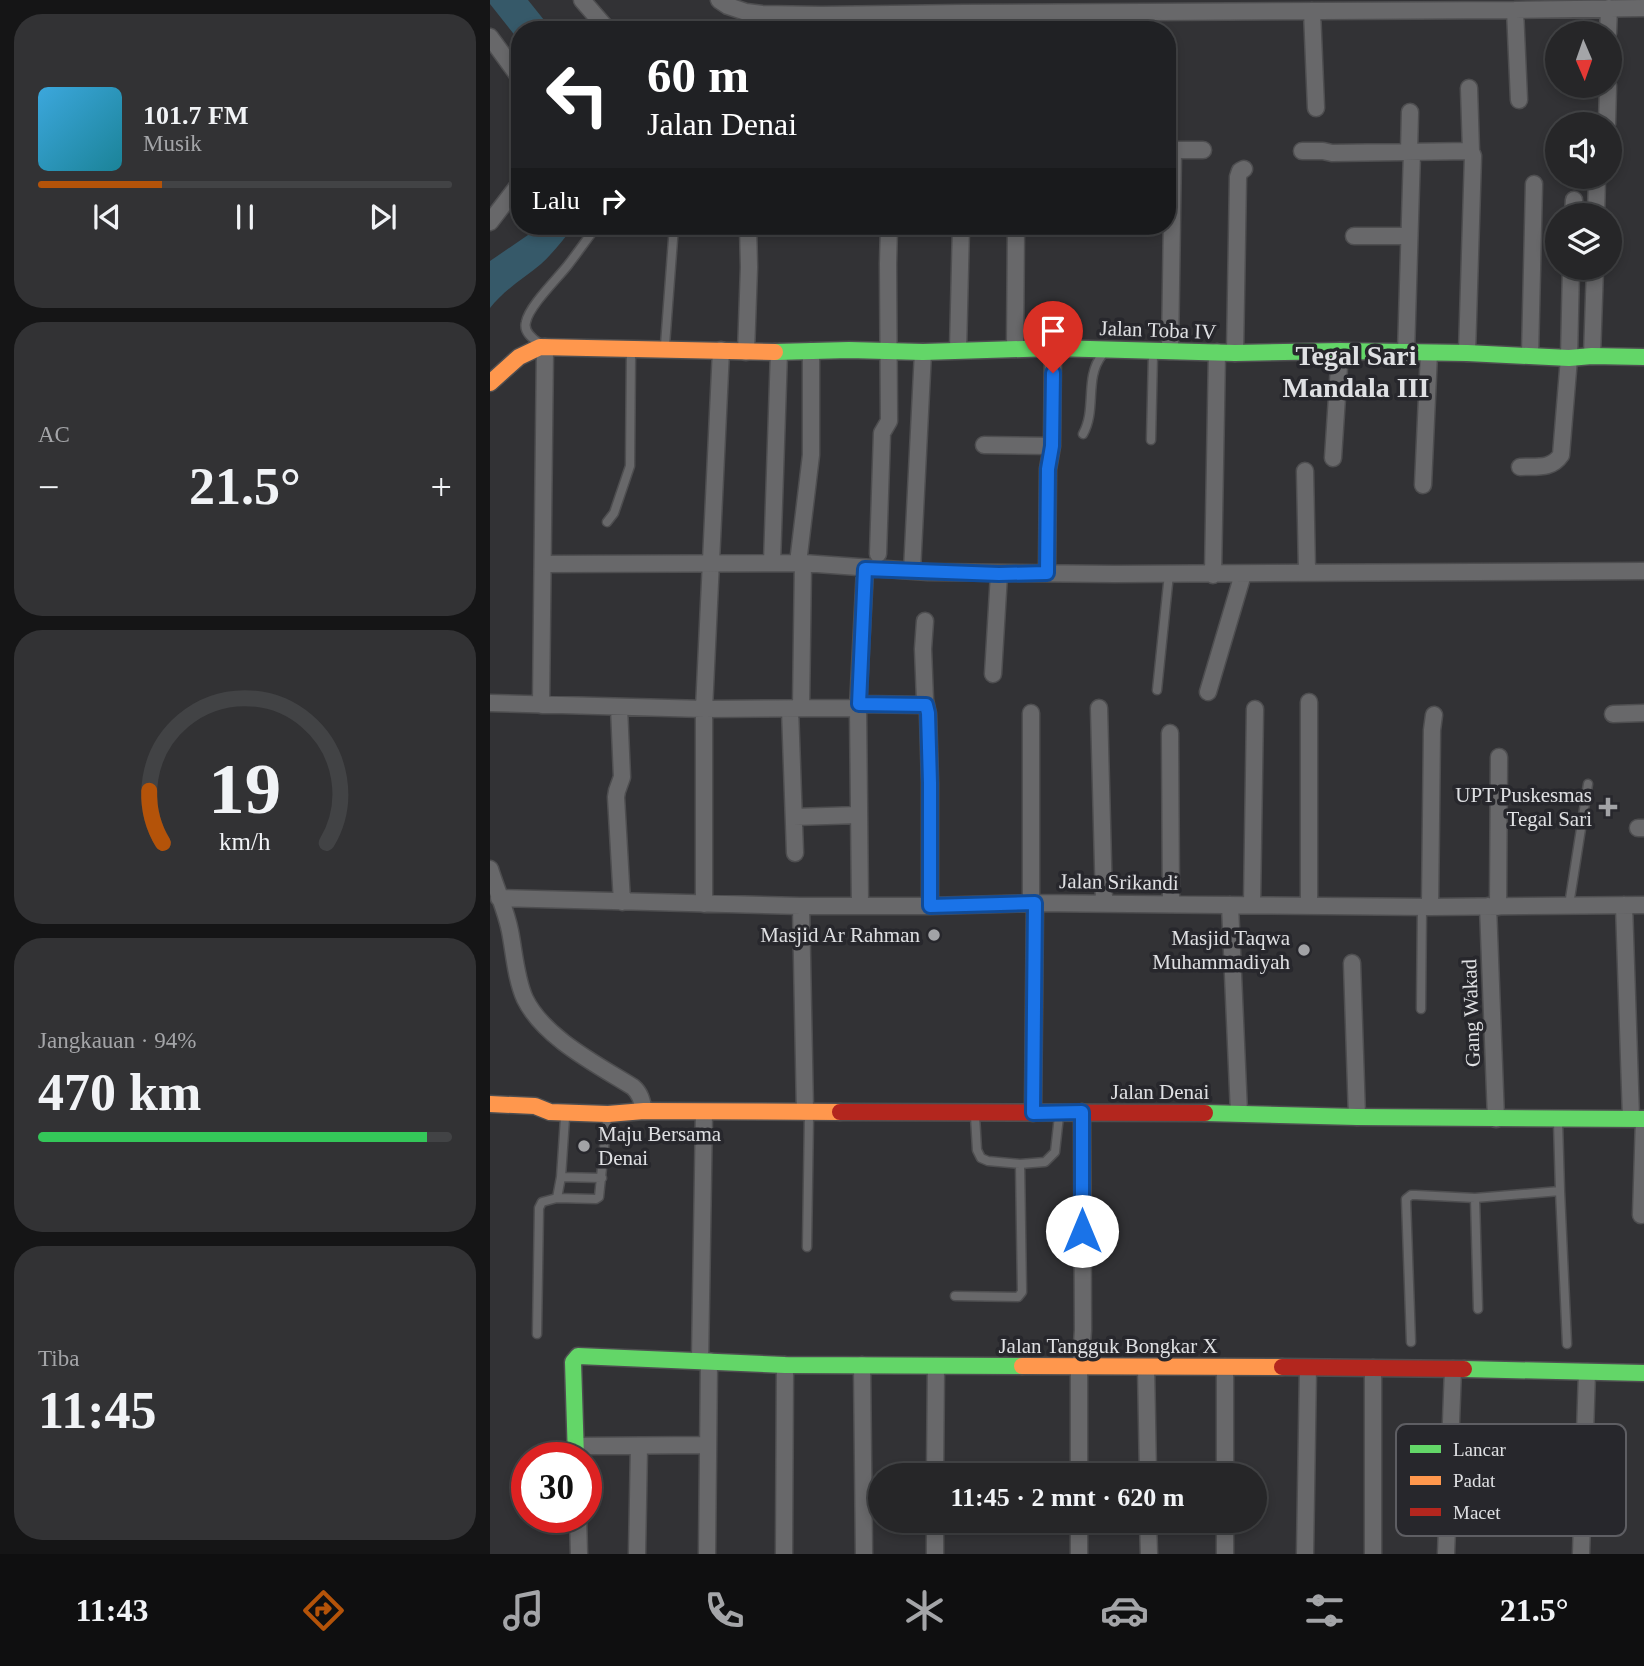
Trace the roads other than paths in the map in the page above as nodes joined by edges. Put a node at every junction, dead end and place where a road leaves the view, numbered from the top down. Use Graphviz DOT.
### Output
graph roads {
  1 [pos="582,0"];
  2 [pos="719,0"];
  3 [pos="1583,4"];
  4 [pos="1318,7"];
  5 [pos="1609,8"];
  6 [pos="1644,8"];
  7 [pos="1515,10"];
  8 [pos="962,13"];
  9 [pos="600,21"];
  10 [pos="808,21"];
  11 [pos="850,21"];
  12 [pos="962,21"];
  13 [pos="1117,21"];
  14 [pos="1608,21"];
  15 [pos="490,37"];
  16 [pos="511,66"];
  17 [pos="1469,88"];
  18 [pos="1518,100"];
  19 [pos="1316,108"];
  20 [pos="1410,112"];
  21 [pos="1176,150"];
  22 [pos="1203,150"];
  23 [pos="1302,151"];
  24 [pos="1471,151"];
  25 [pos="1410,152"];
  26 [pos="1244,169"];
  27 [pos="1534,184"];
  28 [pos="511,195"];
  29 [pos="490,222"];
  30 [pos="590,235"];
  31 [pos="673,235"];
  32 [pos="748,235"];
  33 [pos="889,235"];
  34 [pos="961,235"];
  35 [pos="1016,235"];
  36 [pos="1167,235"];
  37 [pos="1354,236"];
  38 [pos="1409,236"];
  39 [pos="1572,280"];
  40 [pos="1594,280"];
  41 [pos="545,347"];
  42 [pos="631,348"];
  43 [pos="665,348"];
  44 [pos="1053,348"];
  45 [pos="1015,349"];
  46 [pos="1106,349"];
  47 [pos="721,350"];
  48 [pos="958,350"];
  49 [pos="811,351"];
  50 [pos="889,351"];
  51 [pos="1162,351"];
  52 [pos="1340,351"];
  53 [pos="746,352"];
  54 [pos="779,352"];
  55 [pos="923,352"];
  56 [pos="1217,352"];
  57 [pos="1406,353"];
  58 [pos="1429,353"];
  59 [pos="1467,353"];
  60 [pos="1235,354"];
  61 [pos="1530,355"];
  62 [pos="1592,356"];
  63 [pos="1644,357"];
  64 [pos="1569,358"];
  65 [pos="490,383"];
  66 [pos="1083,434"];
  67 [pos="1151,440"];
  68 [pos="984,445"];
  69 [pos="1052,446"];
  70 [pos="1333,458"];
  71 [pos="1520,467"];
  72 [pos="1305,471"];
  73 [pos="1423,485"];
  74 [pos="607,522"];
  75 [pos="878,554"];
  76 [pos="709,563"];
  77 [pos="772,563"];
  78 [pos="801,563"];
  79 [pos="543,564"];
  80 [pos="865,569"];
  81 [pos="912,570"];
  82 [pos="1644,570"];
  83 [pos="1307,572"];
  84 [pos="1047,573"];
  85 [pos="999,574"];
  86 [pos="1170,574"];
  87 [pos="1213,575"];
  88 [pos="1243,575"];
  89 [pos="925,621"];
  90 [pos="993,674"];
  91 [pos="1157,690"];
  92 [pos="1208,692"];
  93 [pos="1309,702"];
  94 [pos="490,703"];
  95 [pos="541,705"];
  96 [pos="926,705"];
  97 [pos="859,706"];
  98 [pos="619,707"];
  99 [pos="796,708"];
  100 [pos="1100,708"];
  101 [pos="704,709"];
  102 [pos="1255,709"];
  103 [pos="1031,713"];
  104 [pos="1644,713"];
  105 [pos="1613,714"];
  106 [pos="1434,715"];
  107 [pos="1170,733"];
  108 [pos="1499,757"];
  109 [pos="1588,784"];
  110 [pos="859,815"];
  111 [pos="794,817"];
  112 [pos="795,853"];
  113 [pos="490,869"];
  114 [pos="499,898"];
  115 [pos="622,902"];
  116 [pos="1033,903"];
  117 [pos="1104,903"];
  118 [pos="704,904"];
  119 [pos="1171,904"];
  120 [pos="860,905"];
  121 [pos="1230,905"];
  122 [pos="1252,905"];
  123 [pos="1310,905"];
  124 [pos="1569,905"];
  125 [pos="1624,905"];
  126 [pos="1644,905"];
  127 [pos="801,906"];
  128 [pos="930,906"];
  129 [pos="1493,906"];
  130 [pos="1426,907"];
  131 [pos="1352,963"];
  132 [pos="1421,1009"];
  133 [pos="490,1104"];
  134 [pos="644,1111"];
  135 [pos="558,1112"];
  136 [pos="704,1112"];
  137 [pos="807,1112"];
  138 [pos="975,1112"];
  139 [pos="1082,1112"];
  140 [pos="1033,1113"];
  141 [pos="1059,1113"];
  142 [pos="1239,1113"];
  143 [pos="608,1114"];
  144 [pos="1357,1117"];
  145 [pos="1638,1118"];
  146 [pos="1496,1119"];
  147 [pos="1558,1119"];
  148 [pos="500,1120"];
  149 [pos="1020,1164"];
  150 [pos="561,1177"];
  151 [pos="602,1178"];
  152 [pos="1560,1191"];
  153 [pos="557,1198"];
  154 [pos="1475,1198"];
  155 [pos="1641,1215"];
  156 [pos="807,1247"];
  157 [pos="956,1296"];
  158 [pos="1478,1309"];
  159 [pos="537,1334"];
  160 [pos="1411,1342"];
  161 [pos="1566,1344"];
  162 [pos="1081,1356"];
  163 [pos="704,1361"];
  164 [pos="785,1364"];
  165 [pos="862,1365"];
  166 [pos="936,1366"];
  167 [pos="1146,1367"];
  168 [pos="1225,1367"];
  169 [pos="1308,1368"];
  170 [pos="1373,1368"];
  171 [pos="1453,1369"];
  172 [pos="1587,1372"];
  173 [pos="1644,1373"];
  174 [pos="1451,1424"];
  175 [pos="1584,1424"];
  176 [pos="576,1442"];
  177 [pos="708,1445"];
  178 [pos="639,1446"];
  179 [pos="602,1450"];
  180 [pos="935,1463"];
  181 [pos="1079,1463"];
  182 [pos="1148,1463"];
  183 [pos="1225,1463"];
  184 [pos="578,1533"];
  185 [pos="935,1533"];
  186 [pos="1079,1533"];
  187 [pos="1148,1533"];
  188 [pos="1225,1533"];
  189 [pos="1447,1536"];
  190 [pos="1582,1536"];
  191 [pos="579,1554"];
  192 [pos="637,1554"];
  193 [pos="708,1554"];
  194 [pos="783,1554"];
  195 [pos="864,1554"];
  196 [pos="935,1554"];
  197 [pos="1079,1554"];
  198 [pos="1149,1554"];
  199 [pos="1225,1554"];
  200 [pos="1305,1554"];
  201 [pos="1373,1554"];
  202 [pos="1446,1554"];
  203 [pos="1581,1554"];
  1 -- 9 [label="street"];
  2 -- 10 [label="street"];
  3 -- 5 [label="street"];
  3 -- 7 [label="street"];
  4 -- 7 [label="street"];
  4 -- 13 [label="street"];
  4 -- 19 [label="street"];
  5 -- 6 [label="street"];
  5 -- 14 [label="street"];
  7 -- 18 [label="street"];
  8 -- 11 [label="street"];
  8 -- 12 [label="street"];
  8 -- 13 [label="street"];
  15 -- 16 [label="street"];
  17 -- 24 [label="street"];
  20 -- 25 [label="street"];
  21 -- 22 [label="street"];
  23 -- 25 [label="street"];
  24 -- 25 [label="street"];
  24 -- 59 [label="street"];
  25 -- 38 [label="street"];
  26 -- 60 [label="street"];
  27 -- 61 [label="street"];
  28 -- 29 [label="street"];
  30 -- 41 [label="lane"];
  31 -- 43 [label="lane"];
  32 -- 53 [label="street"];
  33 -- 50 [label="street"];
  34 -- 48 [label="street"];
  35 -- 45 [label="street"];
  36 -- 51 [label="street"];
  37 -- 38 [label="street"];
  38 -- 57 [label="street"];
  39 -- 64 [label="street"];
  40 -- 62 [label="street"];
  41 -- 42 [label="street, Jalan Toba IV"];
  41 -- 65 [label="street"];
  41 -- 79 [label="street"];
  42 -- 43 [label="street, Jalan Toba IV"];
  42 -- 74 [label="lane"];
  43 -- 47 [label="street, Jalan Toba IV"];
  44 -- 45 [label="street, Jalan Toba IV"];
  44 -- 46 [label="street, Jalan Toba IV"];
  44 -- 69 [label="street"];
  45 -- 48 [label="street, Jalan Toba IV"];
  46 -- 51 [label="street, Jalan Toba IV"];
  46 -- 66 [label="lane"];
  47 -- 53 [label="street, Jalan Toba IV"];
  47 -- 76 [label="street"];
  48 -- 55 [label="street, Jalan Toba IV"];
  49 -- 50 [label="street, Jalan Toba IV"];
  49 -- 54 [label="street, Jalan Toba IV"];
  49 -- 78 [label="street"];
  50 -- 55 [label="street, Jalan Toba IV"];
  50 -- 75 [label="street"];
  51 -- 56 [label="street, Jalan Toba IV"];
  51 -- 67 [label="lane"];
  52 -- 57 [label="street, Jalan Toba IV"];
  52 -- 60 [label="street, Jalan Toba IV"];
  52 -- 70 [label="street"];
  53 -- 54 [label="street, Jalan Toba IV"];
  54 -- 77 [label="street"];
  55 -- 81 [label="street"];
  56 -- 60 [label="street, Jalan Toba IV"];
  56 -- 87 [label="street"];
  57 -- 58 [label="street, Jalan Toba IV"];
  58 -- 59 [label="street, Jalan Toba IV"];
  58 -- 73 [label="street"];
  59 -- 61 [label="street, Jalan Toba IV"];
  61 -- 64 [label="street, Jalan Toba IV"];
  62 -- 63 [label="street, Jalan Toba IV"];
  62 -- 64 [label="street, Jalan Toba IV"];
  64 -- 71 [label="street"];
  68 -- 69 [label="street"];
  69 -- 84 [label="street"];
  72 -- 83 [label="street"];
  76 -- 77 [label="street"];
  76 -- 79 [label="street"];
  76 -- 101 [label="street"];
  77 -- 78 [label="street"];
  78 -- 80 [label="street"];
  78 -- 99 [label="street"];
  79 -- 95 [label="street"];
  80 -- 81 [label="street"];
  80 -- 97 [label="street"];
  81 -- 85 [label="street"];
  82 -- 83 [label="street"];
  83 -- 88 [label="street"];
  84 -- 85 [label="street"];
  84 -- 86 [label="street"];
  85 -- 90 [label="street"];
  86 -- 87 [label="street"];
  86 -- 91 [label="lane"];
  87 -- 88 [label="street"];
  88 -- 92 [label="street"];
  89 -- 96 [label="street"];
  93 -- 123 [label="street"];
  94 -- 95 [label="street"];
  95 -- 98 [label="street"];
  96 -- 97 [label="street"];
  96 -- 128 [label="street"];
  97 -- 99 [label="street"];
  97 -- 110 [label="street"];
  98 -- 101 [label="street"];
  98 -- 115 [label="street"];
  99 -- 101 [label="street"];
  99 -- 111 [label="street"];
  100 -- 117 [label="street"];
  101 -- 118 [label="street"];
  102 -- 122 [label="street"];
  103 -- 116 [label="street"];
  104 -- 105 [label="street"];
  106 -- 130 [label="street"];
  107 -- 119 [label="street"];
  108 -- 129 [label="street, Gang Wakad"];
  109 -- 124 [label="lane"];
  110 -- 111 [label="street"];
  110 -- 120 [label="street"];
  111 -- 112 [label="street"];
  113 -- 114 [label="street"];
  114 -- 115 [label="street, Jalan Srikandi"];
  114 -- 134 [label="street"];
  115 -- 118 [label="street, Jalan Srikandi"];
  116 -- 117 [label="street, Jalan Srikandi"];
  116 -- 128 [label="street, Jalan Srikandi"];
  116 -- 140 [label="street"];
  117 -- 119 [label="street, Jalan Srikandi"];
  118 -- 127 [label="street, Jalan Srikandi"];
  119 -- 121 [label="street, Jalan Srikandi"];
  120 -- 127 [label="street, Jalan Srikandi"];
  120 -- 128 [label="street, Jalan Srikandi"];
  121 -- 122 [label="street, Jalan Srikandi"];
  121 -- 142 [label="street"];
  122 -- 123 [label="street, Jalan Srikandi"];
  123 -- 130 [label="street, Jalan Srikandi"];
  124 -- 125 [label="street, Jalan Srikandi"];
  124 -- 129 [label="street, Jalan Srikandi"];
  125 -- 126 [label="street, Jalan Srikandi"];
  125 -- 145 [label="street"];
  127 -- 137 [label="street"];
  129 -- 130 [label="street, Jalan Srikandi"];
  129 -- 146 [label="street, Gang Wakad"];
  130 -- 132 [label="lane"];
  131 -- 144 [label="street"];
  133 -- 135 [label="street, Jalan Denai"];
  134 -- 136 [label="street, Jalan Denai"];
  134 -- 143 [label="street, Jalan Denai"];
  135 -- 143 [label="street, Jalan Denai"];
  135 -- 148 [label="street, Jalan Denai"];
  135 -- 150 [label="lane"];
  136 -- 137 [label="street, Jalan Denai"];
  136 -- 163 [label="street"];
  137 -- 138 [label="street, Jalan Denai"];
  137 -- 156 [label="lane"];
  138 -- 140 [label="street, Jalan Denai"];
  138 -- 149 [label="lane"];
  139 -- 141 [label="street, Jalan Denai"];
  139 -- 142 [label="street, Jalan Denai"];
  139 -- 162 [label="street"];
  140 -- 141 [label="street, Jalan Denai"];
  141 -- 149 [label="lane"];
  142 -- 144 [label="street, Jalan Denai"];
  143 -- 151 [label="lane"];
  144 -- 146 [label="street, Jalan Denai"];
  145 -- 147 [label="street, Jalan Denai"];
  145 -- 155 [label="street"];
  146 -- 147 [label="street, Jalan Denai"];
  147 -- 152 [label="lane"];
  149 -- 157 [label="lane"];
  150 -- 151 [label="lane"];
  150 -- 153 [label="lane"];
  151 -- 153 [label="lane"];
  152 -- 154 [label="lane"];
  152 -- 161 [label="lane"];
  153 -- 159 [label="lane"];
  154 -- 158 [label="lane"];
  154 -- 160 [label="lane"];
  162 -- 166 [label="street, Jalan Tangguk Bongkar X"];
  162 -- 167 [label="street, Jalan Tangguk Bongkar X"];
  162 -- 181 [label="street"];
  163 -- 164 [label="street, Jalan Tangguk Bongkar X"];
  163 -- 176 [label="street, Jalan Tangguk Bongkar X"];
  163 -- 177 [label="street"];
  164 -- 165 [label="street, Jalan Tangguk Bongkar X"];
  164 -- 194 [label="street"];
  165 -- 166 [label="street, Jalan Tangguk Bongkar X"];
  165 -- 195 [label="street"];
  166 -- 180 [label="street"];
  167 -- 168 [label="street, Jalan Tangguk Bongkar X"];
  167 -- 182 [label="street"];
  168 -- 169 [label="street, Jalan Tangguk Bongkar X"];
  168 -- 183 [label="street"];
  169 -- 170 [label="street, Jalan Tangguk Bongkar X"];
  169 -- 200 [label="street"];
  170 -- 171 [label="street, Jalan Tangguk Bongkar X"];
  170 -- 201 [label="street"];
  171 -- 172 [label="street, Jalan Tangguk Bongkar X"];
  171 -- 174 [label="street"];
  172 -- 173 [label="street, Jalan Tangguk Bongkar X"];
  172 -- 175 [label="street"];
  177 -- 178 [label="street"];
  177 -- 193 [label="street"];
  178 -- 179 [label="street"];
  178 -- 192 [label="street"];
  184 -- 191 [label="street"];
  185 -- 196 [label="street"];
  186 -- 197 [label="street"];
  187 -- 198 [label="street"];
  188 -- 199 [label="street"];
  189 -- 202 [label="street"];
  190 -- 203 [label="street"];
}
